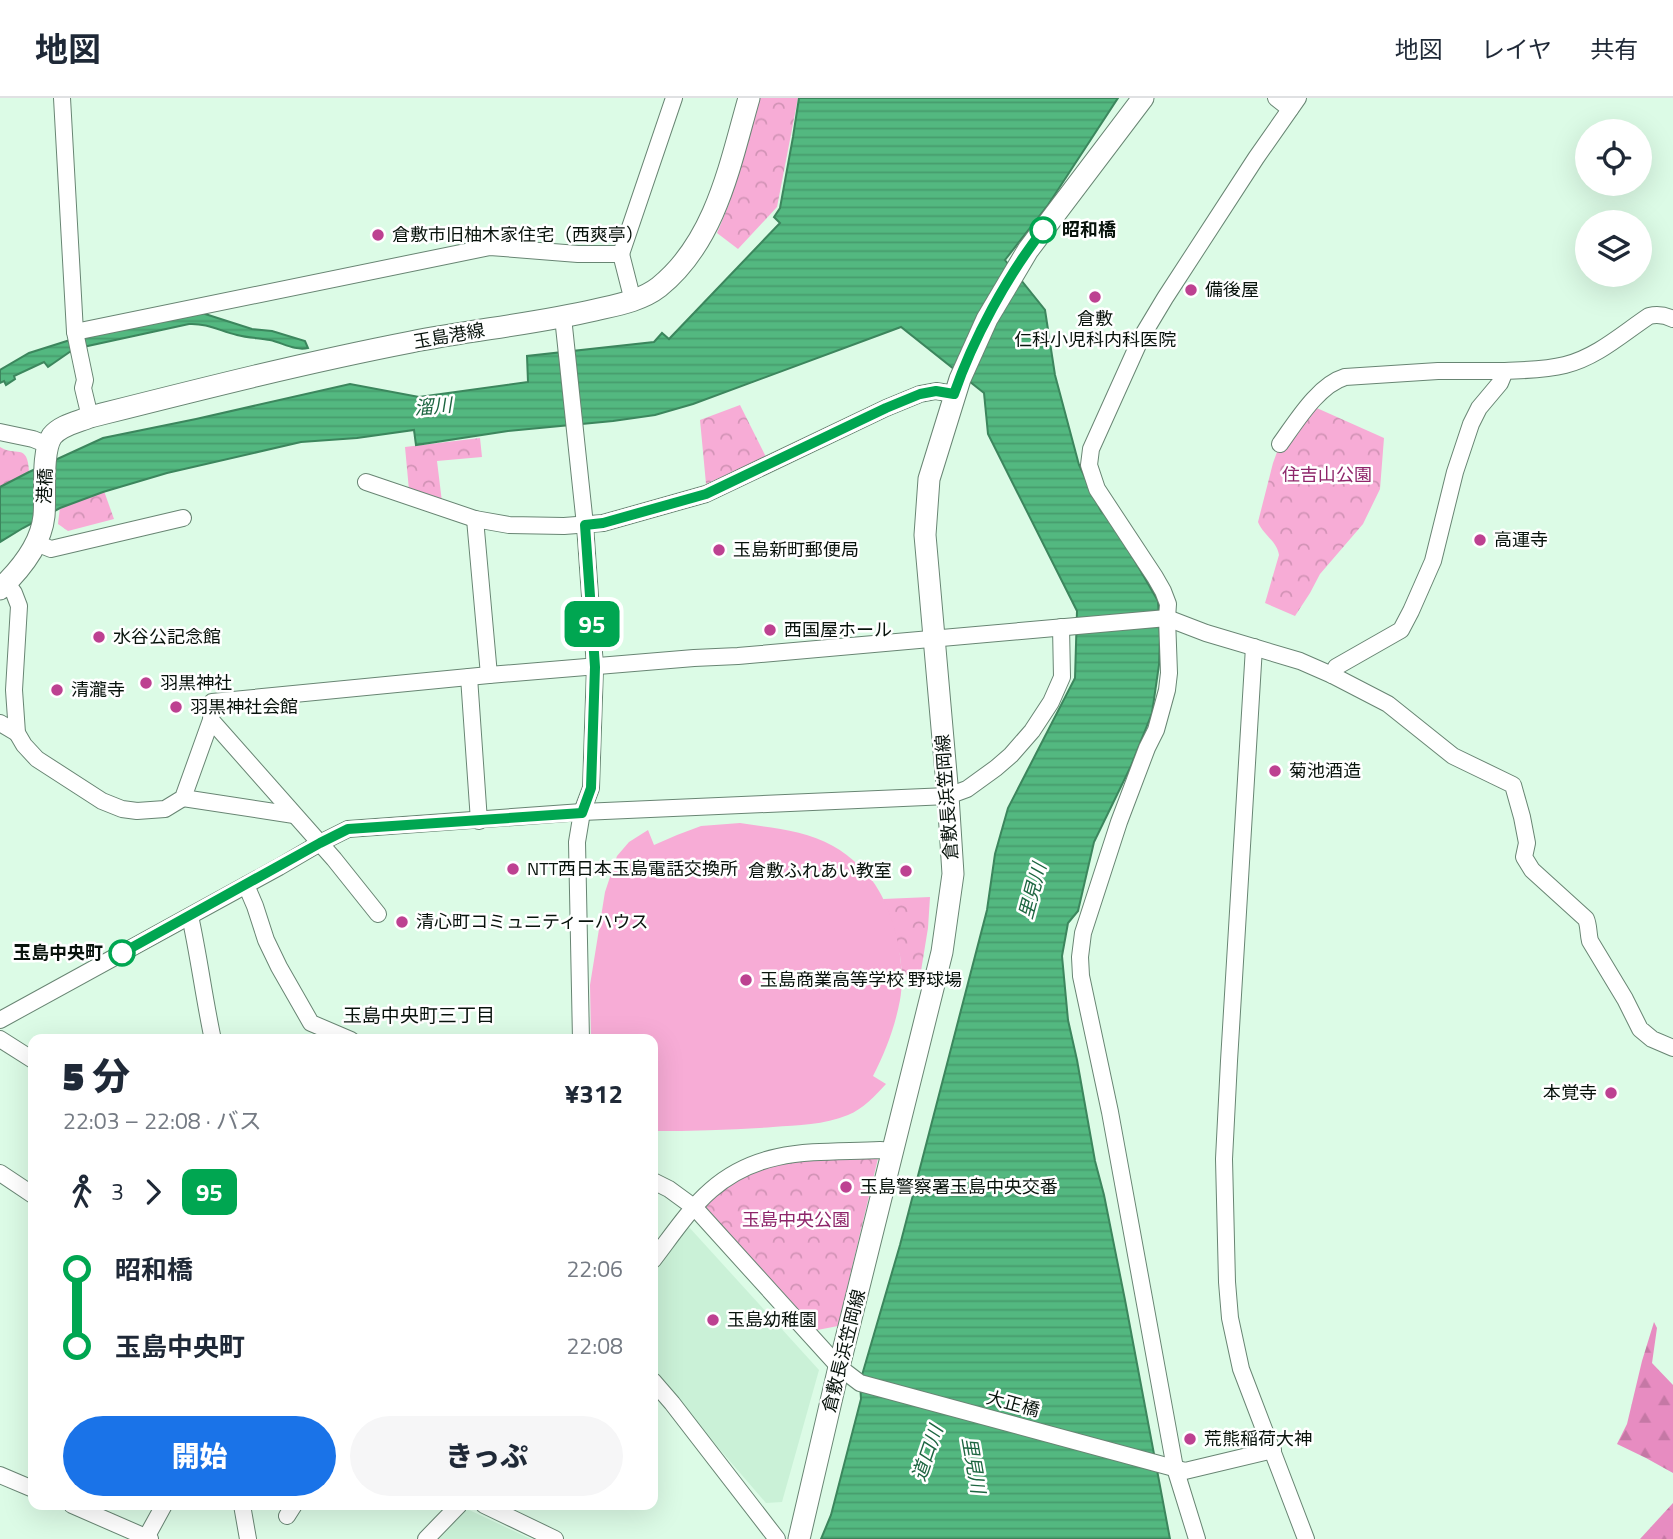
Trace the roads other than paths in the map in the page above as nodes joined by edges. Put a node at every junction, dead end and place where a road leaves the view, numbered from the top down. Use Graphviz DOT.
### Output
graph roads {
  1 [pos="62,98"];
  2 [pos="674,98"];
  3 [pos="748,98"];
  4 [pos="1143,98"];
  5 [pos="1276,98"];
  6 [pos="1294,104"];
  7 [pos="621,254"];
  8 [pos="633,301"];
  9 [pos="563,317"];
  10 [pos="1673,319"];
  11 [pos="75,332"];
  12 [pos="1505,371"];
  13 [pos="957,386"];
  14 [pos="90,417"];
  15 [pos="0,432"];
  16 [pos="1280,444"];
  17 [pos="47,450"];
  18 [pos="366,482"];
  19 [pos="183,518"];
  20 [pos="475,519"];
  21 [pos="585,525"];
  22 [pos="36,543"];
  23 [pos="3,586"];
  24 [pos="1163,617"];
  25 [pos="1065,627"];
  26 [pos="934,639"];
  27 [pos="1254,647"];
  28 [pos="595,667"];
  29 [pos="489,675"];
  30 [pos="1332,675"];
  31 [pos="469,677"];
  32 [pos="211,720"];
  33 [pos="0,724"];
  34 [pos="17,733"];
  35 [pos="948,796"];
  36 [pos="183,798"];
  37 [pos="582,813"];
  38 [pos="294,816"];
  39 [pos="479,821"];
  40 [pos="320,843"];
  41 [pos="246,885"];
  42 [pos="378,914"];
  43 [pos="190,916"];
  44 [pos="0,1020"];
  45 [pos="212,1034"];
  46 [pos="337,1034"];
  47 [pos="581,1034"];
  48 [pos="0,1039"];
  49 [pos="1673,1048"];
  50 [pos="28,1057"];
  51 [pos="894,1151"];
  52 [pos="0,1173"];
  53 [pos="658,1184"];
  54 [pos="28,1192"];
  55 [pos="695,1208"];
  56 [pos="658,1254"];
  57 [pos="839,1367"];
  58 [pos="658,1387"];
  59 [pos="1273,1450"];
  60 [pos="1175,1468"];
  61 [pos="0,1475"];
  62 [pos="28,1487"];
  63 [pos="84,1510"];
  64 [pos="162,1510"];
  65 [pos="243,1510"];
  66 [pos="454,1510"];
  67 [pos="494,1510"];
  68 [pos="148,1538"];
  69 [pos="248,1539"];
  70 [pos="426,1539"];
  71 [pos="555,1539"];
  72 [pos="778,1539"];
  73 [pos="799,1539"];
  74 [pos="1197,1539"];
  75 [pos="1306,1539"];
  1 -- 11 [label="street"];
  2 -- 7 [label="street"];
  3 -- 8 [label="main road, 玉島港線"];
  4 -- 13 [label="main road, 倉敷長浜笠岡線"];
  5 -- 6 [label="street"];
  6 -- 24 [label="street"];
  7 -- 8 [label="street"];
  7 -- 11 [label="street"];
  8 -- 9 [label="main road, 玉島港線"];
  9 -- 14 [label="main road, 玉島港線"];
  9 -- 21 [label="street"];
  10 -- 12 [label="street"];
  11 -- 14 [label="street"];
  12 -- 16 [label="street"];
  12 -- 30 [label="street"];
  13 -- 21 [label="street"];
  13 -- 26 [label="main road, 倉敷長浜笠岡線"];
  14 -- 17 [label="main road, 玉島港線"];
  15 -- 17 [label="street"];
  17 -- 22 [label="main road, 港橋"];
  18 -- 20 [label="street"];
  19 -- 22 [label="street"];
  20 -- 21 [label="street"];
  20 -- 29 [label="street"];
  21 -- 28 [label="street"];
  22 -- 23 [label="main road"];
  23 -- 34 [label="street"];
  24 -- 25 [label="street"];
  24 -- 27 [label="street"];
  24 -- 60 [label="street"];
  25 -- 26 [label="street"];
  25 -- 35 [label="street"];
  26 -- 28 [label="street"];
  26 -- 35 [label="main road, 倉敷長浜笠岡線"];
  27 -- 30 [label="street"];
  27 -- 59 [label="street"];
  28 -- 29 [label="street"];
  28 -- 37 [label="street"];
  29 -- 31 [label="street"];
  30 -- 49 [label="street"];
  31 -- 32 [label="street"];
  31 -- 39 [label="street"];
  32 -- 36 [label="street"];
  32 -- 38 [label="street"];
  33 -- 34 [label="street"];
  34 -- 36 [label="street"];
  35 -- 37 [label="street"];
  35 -- 51 [label="main road, 倉敷長浜笠岡線"];
  36 -- 38 [label="street"];
  37 -- 39 [label="street"];
  37 -- 47 [label="street"];
  38 -- 40 [label="street"];
  39 -- 40 [label="street"];
  40 -- 41 [label="street"];
  40 -- 42 [label="street"];
  41 -- 43 [label="street"];
  41 -- 46 [label="street"];
  43 -- 44 [label="street"];
  43 -- 45 [label="street"];
  48 -- 50 [label="street"];
  51 -- 55 [label="street"];
  51 -- 57 [label="main road, 倉敷長浜笠岡線"];
  52 -- 54 [label="street"];
  53 -- 55 [label="street"];
  55 -- 56 [label="street"];
  55 -- 57 [label="street"];
  57 -- 60 [label="street, 大正橋"];
  57 -- 73 [label="main road, 倉敷長浜笠岡線"];
  58 -- 72 [label="street"];
  59 -- 60 [label="street"];
  59 -- 75 [label="street"];
  60 -- 74 [label="street"];
  61 -- 62 [label="street"];
  63 -- 68 [label="street"];
  64 -- 68 [label="street"];
  65 -- 69 [label="street"];
  66 -- 70 [label="street"];
  67 -- 71 [label="street"];
}
